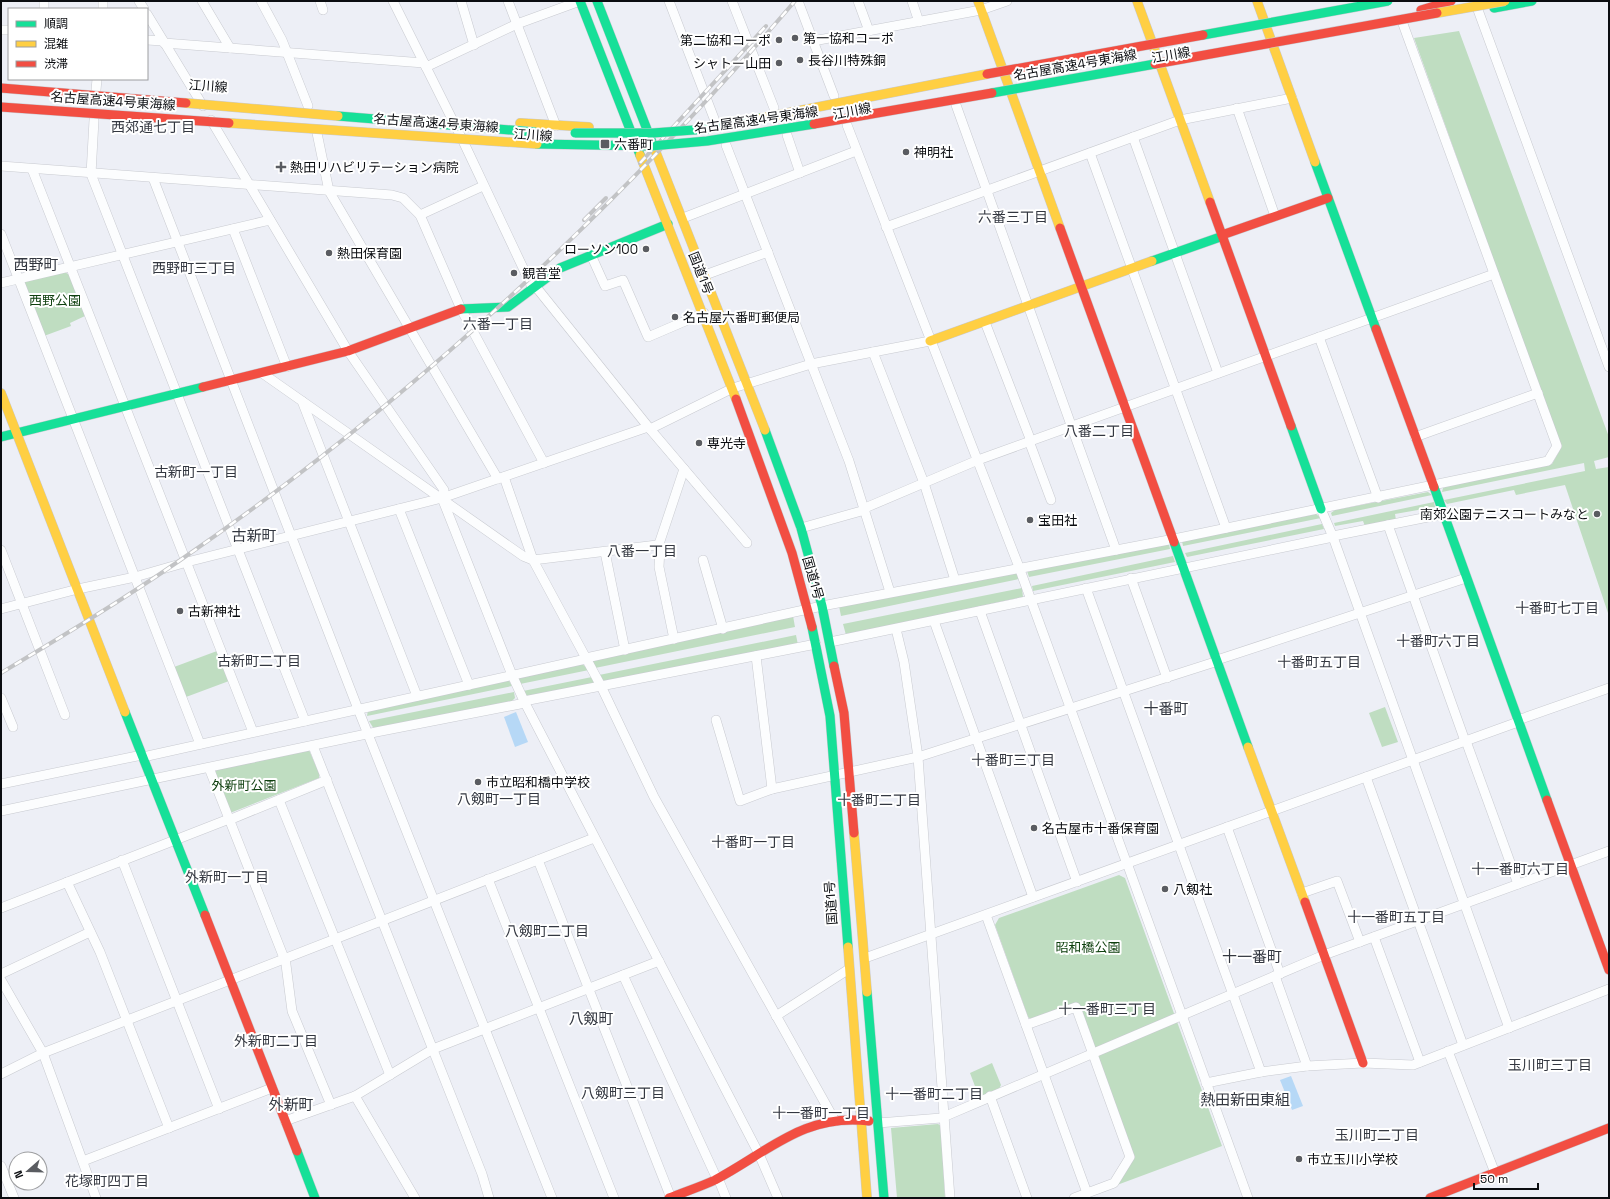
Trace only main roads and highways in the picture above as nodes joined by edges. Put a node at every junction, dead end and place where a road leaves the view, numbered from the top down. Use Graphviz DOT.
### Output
graph roads {
  1 [pos="580,1"];
  2 [pos="597,1"];
  3 [pos="978,1"];
  4 [pos="1137,1"];
  5 [pos="1257,1"];
  6 [pos="1362,1"];
  7 [pos="1385,1"];
  8 [pos="1451,1"];
  9 [pos="1505,1"];
  10 [pos="1532,1"];
  11 [pos="1263,19"];
  12 [pos="1370,31"];
  13 [pos="1151,38"];
  14 [pos="1186,48"];
  15 [pos="1274,49"];
  16 [pos="1162,52"];
  17 [pos="1147,55"];
  18 [pos="1000,63"];
  19 [pos="1163,70"];
  20 [pos="1014,79"];
  21 [pos="998,82"];
  22 [pos="1,83"];
  23 [pos="975,86"];
  24 [pos="1,89"];
  25 [pos="1013,96"];
  26 [pos="1,100"];
  27 [pos="1,107"];
  28 [pos="770,109"];
  29 [pos="1,113"];
  30 [pos="452,119"];
  31 [pos="189,125"];
  32 [pos="647,127"];
  33 [pos="630,128"];
  34 [pos="639,151"];
  35 [pos="656,151"];
  36 [pos="1328,198"];
  37 [pos="668,224"];
  38 [pos="1222,236"];
  39 [pos="1082,287"];
  40 [pos="930,341"];
  41 [pos="1,393"];
  42 [pos="16,433"];
  43 [pos="1,437"];
  44 [pos="1321,509"];
  45 [pos="1609,970"];
  46 [pos="1363,1063"];
  47 [pos="861,1119"];
  48 [pos="878,1123"];
  49 [pos="1609,1128"];
  50 [pos="315,1198"];
  51 [pos="670,1198"];
  52 [pos="867,1198"];
  53 [pos="884,1198"];
  54 [pos="1430,1198"];
  1 -- 33 [label="main road, 国道1号"];
  2 -- 32 [label="main road, 国道1号"];
  3 -- 18 [label="main road"];
  4 -- 13 [label="main road"];
  5 -- 11 [label="main road"];
  6 -- 11 [label="main road, 江川線"];
  7 -- 14 [label="main road"];
  7 -- 24 [label="main road, 名古屋高速4号東海線, bridge"];
  8 -- 12 [label="main road"];
  9 -- 27 [label="main road, 名古屋高速4号東海線, bridge"];
  10 -- 12 [label="main road, 江川線"];
  11 -- 13 [label="main road, 江川線"];
  11 -- 15 [label="main road"];
  12 -- 15 [label="main road, 江川線"];
  13 -- 18 [label="main road, 江川線"];
  13 -- 19 [label="main road"];
  15 -- 19 [label="main road, 江川線"];
  15 -- 36 [label="main road"];
  16 -- 17 [label="main road"];
  18 -- 25 [label="main road"];
  18 -- 28 [label="main road, 江川線"];
  19 -- 25 [label="main road, 江川線"];
  19 -- 38 [label="main road"];
  20 -- 21 [label="main road"];
  22 -- 30 [label="main road, 江川線"];
  23 -- 28 [label="main road"];
  24 -- 30 [label="main road"];
  25 -- 35 [label="main road, 江川線"];
  25 -- 39 [label="main road"];
  26 -- 31 [label="main road"];
  28 -- 32 [label="main road, 江川線"];
  29 -- 31 [label="main road, 江川線"];
  30 -- 33 [label="main road, 江川線"];
  31 -- 34 [label="main road, 江川線"];
  32 -- 33 [label="main road, 江川線"];
  32 -- 35 [label="main road, 国道1号"];
  33 -- 34 [label="main road, 国道1号"];
  34 -- 35 [label="main road, 江川線"];
  34 -- 37 [label="main road, 国道1号"];
  35 -- 48 [label="main road, 国道1号"];
  36 -- 38 [label="main road"];
  36 -- 45 [label="main road"];
  37 -- 42 [label="main road"];
  37 -- 47 [label="main road, 国道1号"];
  38 -- 39 [label="main road"];
  38 -- 44 [label="main road"];
  39 -- 40 [label="main road"];
  39 -- 46 [label="main road"];
  41 -- 42 [label="main road"];
  42 -- 43 [label="main road"];
  42 -- 50 [label="main road"];
  47 -- 48 [label="main road"];
  47 -- 51 [label="main road"];
  47 -- 52 [label="main road, 国道1号"];
  48 -- 53 [label="main road, 国道1号"];
  49 -- 54 [label="main road"];
}
